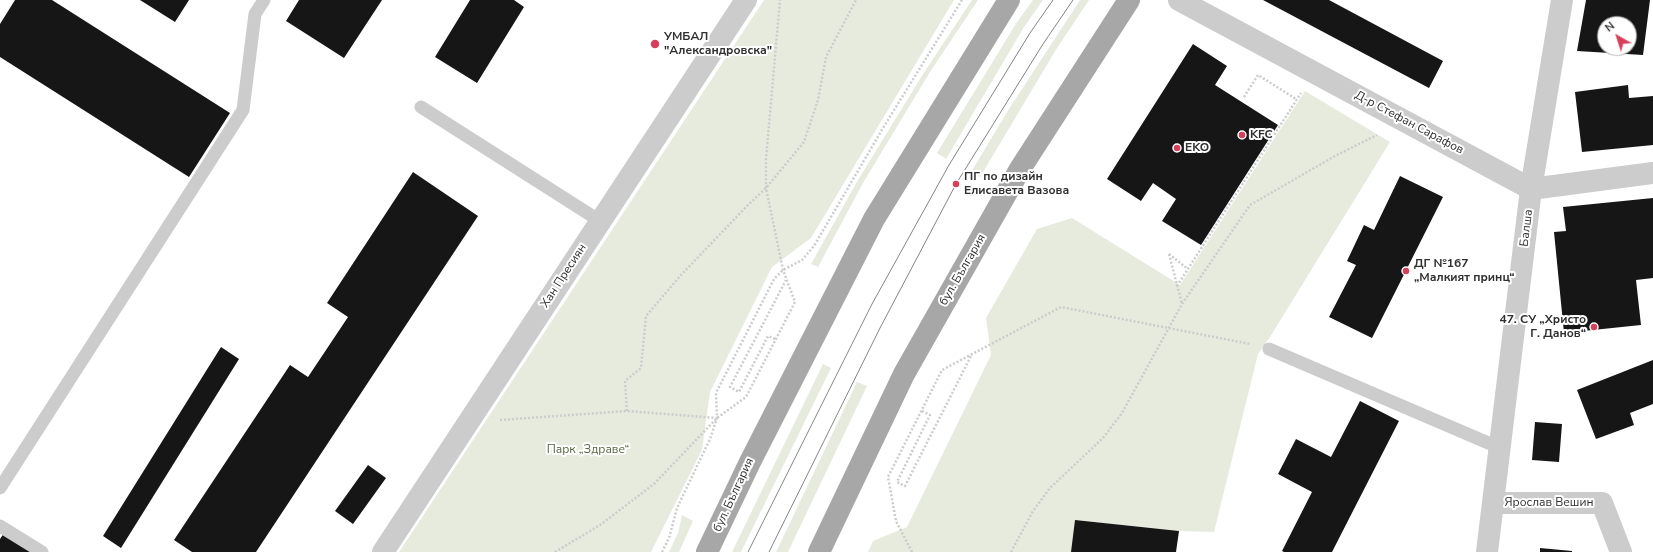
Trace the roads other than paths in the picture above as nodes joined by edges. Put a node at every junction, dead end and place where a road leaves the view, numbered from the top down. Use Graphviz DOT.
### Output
graph roads {
  1 [pos="264,0"];
  2 [pos="746,0"];
  3 [pos="1009,0"];
  4 [pos="1129,0"];
  5 [pos="1179,0"];
  6 [pos="1562,0"];
  7 [pos="421,107"];
  8 [pos="1653,173"];
  9 [pos="1531,189"];
  10 [pos="600,221"];
  11 [pos="1269,349"];
  12 [pos="1500,448"];
  13 [pos="0,488"];
  14 [pos="1493,503"];
  15 [pos="0,526"];
  16 [pos="42,552"];
  17 [pos="383,552"];
  18 [pos="708,552"];
  19 [pos="819,552"];
  20 [pos="1487,552"];
  21 [pos="1621,552"];
  1 -- 13 [label="lane"];
  2 -- 10 [label="street, Хан Пресиян"];
  3 -- 18 [label="main road, бул. България"];
  4 -- 19 [label="main road, бул. България"];
  5 -- 9 [label="street, Д-р Стефан Сарафов"];
  6 -- 9 [label="street, Балша"];
  7 -- 10 [label="lane"];
  8 -- 9 [label="street"];
  9 -- 12 [label="street, Балша"];
  10 -- 17 [label="street, Хан Пресиян"];
  11 -- 12 [label="lane"];
  12 -- 14 [label="street, Балша"];
  14 -- 20 [label="street, Балша"];
  14 -- 21 [label="street, Ярослав Вешин"];
  15 -- 16 [label="lane"];
}
